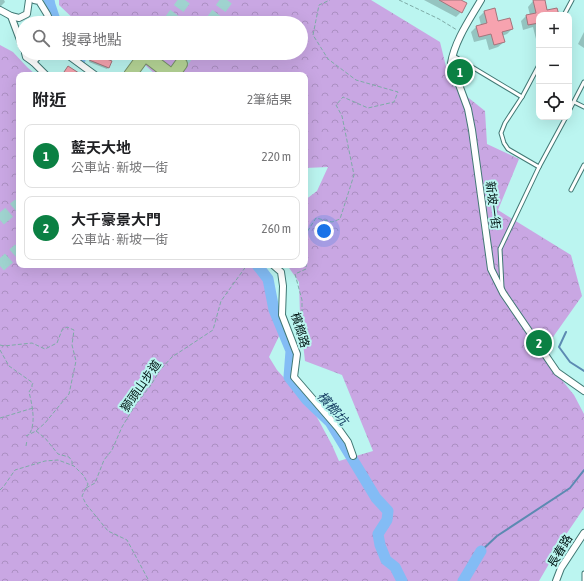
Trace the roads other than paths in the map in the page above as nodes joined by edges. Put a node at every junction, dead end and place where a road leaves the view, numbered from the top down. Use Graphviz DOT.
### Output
graph roads {
  1 [pos="29,0"];
  2 [pos="37,0"];
  3 [pos="481,0"];
  4 [pos="572,0"];
  5 [pos="0,10"];
  6 [pos="566,12"];
  7 [pos="11,16"];
  8 [pos="23,16"];
  9 [pos="48,16"];
  10 [pos="16,17"];
  11 [pos="16,29"];
  12 [pos="452,55"];
  13 [pos="30,60"];
  14 [pos="75,60"];
  15 [pos="141,60"];
  16 [pos="153,60"];
  17 [pos="33,62"];
  18 [pos="181,64"];
  19 [pos="536,71"];
  20 [pos="43,72"];
  21 [pos="91,72"];
  22 [pos="132,72"];
  23 [pos="168,72"];
  24 [pos="174,72"];
  25 [pos="584,82"];
  26 [pos="522,97"];
  27 [pos="574,102"];
  28 [pos="572,106"];
  29 [pos="584,107"];
  30 [pos="564,120"];
  31 [pos="584,165"];
  32 [pos="540,167"];
  33 [pos="571,190"];
  34 [pos="276,268"];
  35 [pos="502,293"];
  36 [pos="584,391"];
  37 [pos="353,456"];
  38 [pos="584,533"];
  39 [pos="584,573"];
  40 [pos="556,581"];
  41 [pos="584,581"];
  1 -- 8 [label="street"];
  2 -- 9 [label="street"];
  3 -- 12 [label="street"];
  4 -- 6 [label="lane"];
  5 -- 7 [label="street"];
  7 -- 10 [label="street"];
  7 -- 11 [label="street"];
  12 -- 26 [label="lane"];
  12 -- 35 [label="street, 新坡一街"];
  13 -- 17 [label="street"];
  14 -- 21 [label="street"];
  15 -- 22 [label="highway"];
  16 -- 23 [label="highway"];
  17 -- 20 [label="street"];
  18 -- 24 [label="highway"];
  19 -- 26 [label="lane"];
  25 -- 27 [label="lane"];
  26 -- 32 [label="lane"];
  27 -- 28 [label="lane"];
  27 -- 29 [label="lane"];
  30 -- 32 [label="lane"];
  31 -- 33 [label="lane"];
  32 -- 35 [label="lane"];
  34 -- 37 [label="street, 檳榔路"];
  35 -- 36 [label="street, 新坡一街"];
  38 -- 40 [label="street, 長春路"];
  39 -- 41 [label="lane"];
}
